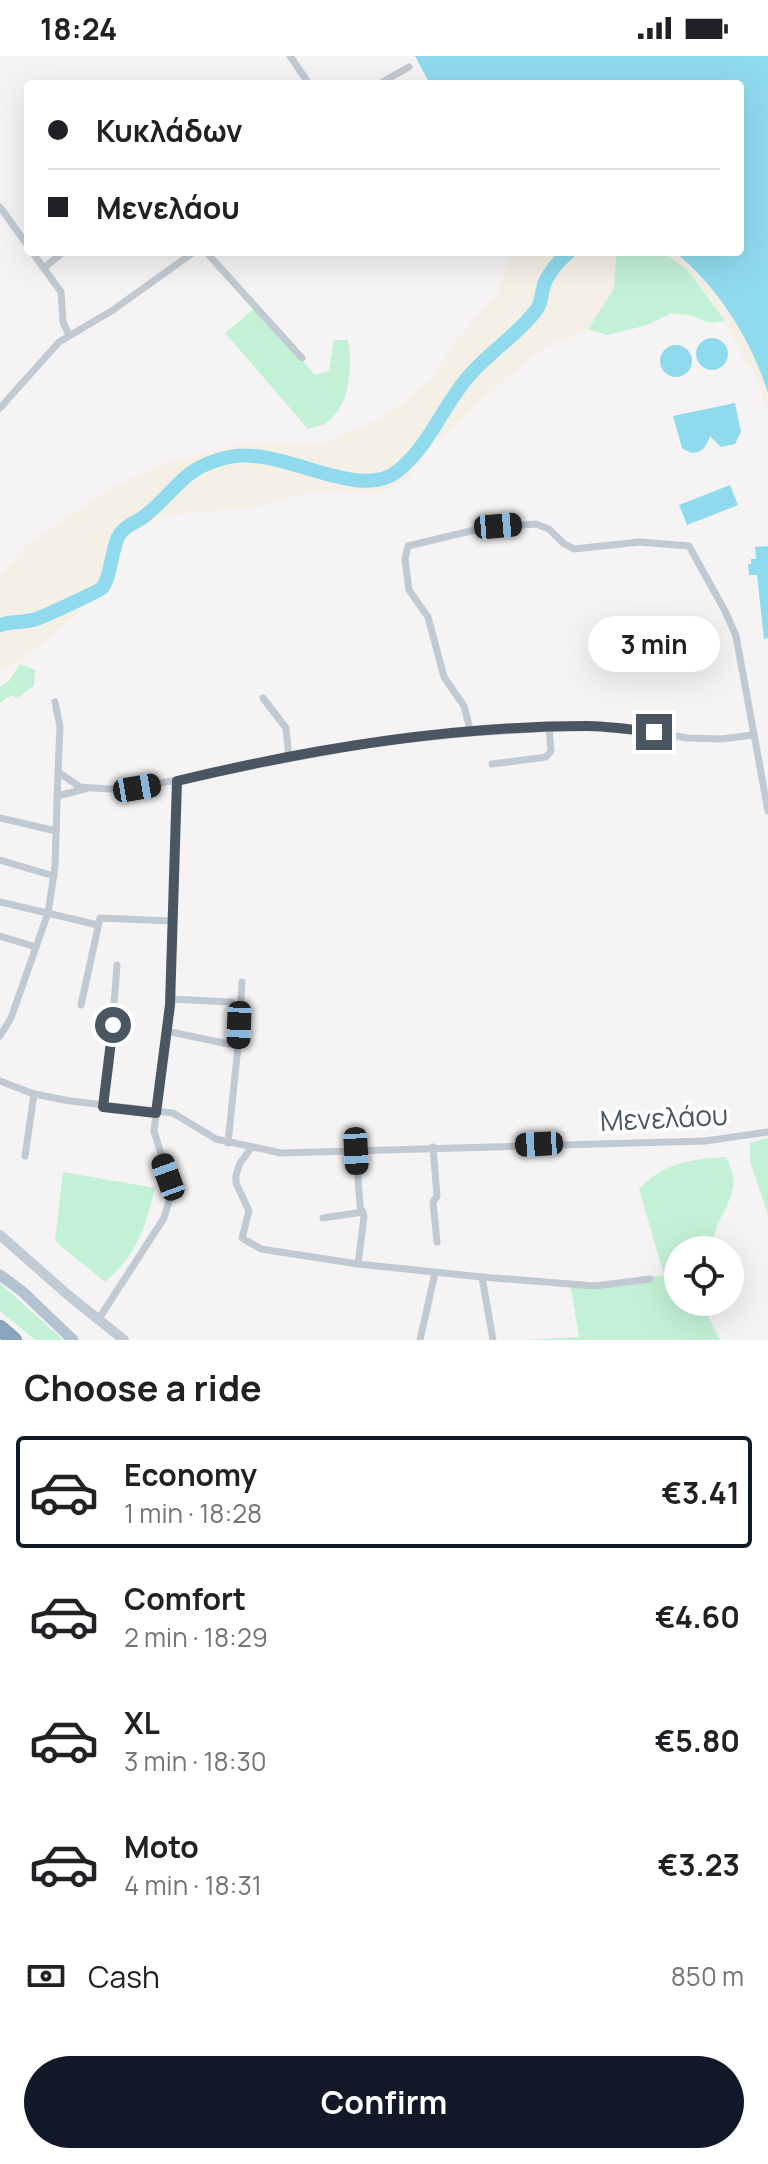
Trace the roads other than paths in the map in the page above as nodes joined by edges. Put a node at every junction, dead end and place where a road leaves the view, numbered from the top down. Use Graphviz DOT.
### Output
graph roads {
  1 [pos="290,56"];
  2 [pos="409,67"];
  3 [pos="306,80"];
  4 [pos="386,80"];
  5 [pos="0,207"];
  6 [pos="24,233"];
  7 [pos="35,256"];
  8 [pos="58,256"];
  9 [pos="188,256"];
  10 [pos="210,256"];
  11 [pos="44,268"];
  12 [pos="69,335"];
  13 [pos="302,358"];
  14 [pos="0,408"];
  15 [pos="263,698"];
  16 [pos="55,702"];
  17 [pos="549,727"];
  18 [pos="471,733"];
  19 [pos="754,735"];
  20 [pos="289,758"];
  21 [pos="492,764"];
  22 [pos="58,772"];
  23 [pos="177,781"];
  24 [pos="88,789"];
  25 [pos="57,796"];
  26 [pos="768,811"];
  27 [pos="0,818"];
  28 [pos="56,831"];
  29 [pos="0,860"];
  30 [pos="54,876"];
  31 [pos="0,902"];
  32 [pos="48,913"];
  33 [pos="171,921"];
  34 [pos="98,925"];
  35 [pos="0,936"];
  36 [pos="36,947"];
  37 [pos="117,965"];
  38 [pos="242,982"];
  39 [pos="170,999"];
  40 [pos="231,1002"];
  41 [pos="81,1005"];
  42 [pos="166,1031"];
  43 [pos="0,1036"];
  44 [pos="238,1046"];
  45 [pos="0,1081"];
  46 [pos="34,1094"];
  47 [pos="103,1107"];
  48 [pos="156,1113"];
  49 [pos="768,1132"];
  50 [pos="228,1143"];
  51 [pos="433,1147"];
  52 [pos="251,1148"];
  53 [pos="356,1151"];
  54 [pos="25,1156"];
  55 [pos="363,1212"];
  56 [pos="323,1218"];
  57 [pos="0,1235"];
  58 [pos="437,1242"];
  59 [pos="358,1264"];
  60 [pos="435,1273"];
  61 [pos="0,1275"];
  62 [pos="482,1277"];
  63 [pos="650,1279"];
  64 [pos="98,1320"];
  65 [pos="0,1328"];
  66 [pos="14,1340"];
  67 [pos="73,1340"];
  68 [pos="124,1340"];
  69 [pos="420,1340"];
  70 [pos="493,1340"];
  1 -- 3 [label="street"];
  2 -- 4 [label="street"];
  5 -- 6 [label="street"];
  7 -- 11 [label="street"];
  8 -- 11 [label="street"];
  9 -- 12 [label="street"];
  10 -- 13 [label="street"];
  11 -- 12 [label="street"];
  12 -- 14 [label="street"];
  15 -- 20 [label="street"];
  16 -- 22 [label="street"];
  17 -- 18 [label="street"];
  17 -- 19 [label="street"];
  17 -- 21 [label="street"];
  18 -- 19 [label="street"];
  18 -- 20 [label="street"];
  19 -- 26 [label="street"];
  20 -- 23 [label="street"];
  22 -- 24 [label="street"];
  22 -- 25 [label="street"];
  23 -- 24 [label="street"];
  23 -- 33 [label="street"];
  24 -- 25 [label="street"];
  25 -- 28 [label="street"];
  27 -- 28 [label="street"];
  28 -- 30 [label="street"];
  29 -- 30 [label="street"];
  30 -- 32 [label="street"];
  31 -- 32 [label="street"];
  32 -- 34 [label="street"];
  32 -- 36 [label="street"];
  33 -- 34 [label="street"];
  33 -- 39 [label="street"];
  34 -- 41 [label="street"];
  35 -- 36 [label="street"];
  36 -- 43 [label="street"];
  37 -- 47 [label="street"];
  38 -- 44 [label="street"];
  39 -- 40 [label="street"];
  39 -- 42 [label="street"];
  42 -- 44 [label="street"];
  42 -- 48 [label="street"];
  44 -- 50 [label="street"];
  45 -- 46 [label="street, Μενελάου"];
  46 -- 47 [label="street, Μενελάου"];
  46 -- 54 [label="street"];
  47 -- 48 [label="street, Μενελάου"];
  48 -- 50 [label="street, Μενελάου"];
  48 -- 64 [label="street"];
  49 -- 51 [label="street, Μενελάου"];
  50 -- 52 [label="street, Μενελάου"];
  51 -- 53 [label="street, Μενελάου"];
  51 -- 58 [label="street"];
  52 -- 53 [label="street, Μενελάου"];
  52 -- 59 [label="street"];
  53 -- 55 [label="street"];
  55 -- 56 [label="street"];
  55 -- 59 [label="street"];
  57 -- 64 [label="main road"];
  59 -- 60 [label="street"];
  60 -- 62 [label="street"];
  60 -- 69 [label="street"];
  61 -- 67 [label="main road"];
  62 -- 63 [label="street"];
  62 -- 70 [label="street"];
  64 -- 68 [label="main road"];
  65 -- 66 [label="highway"];
}
